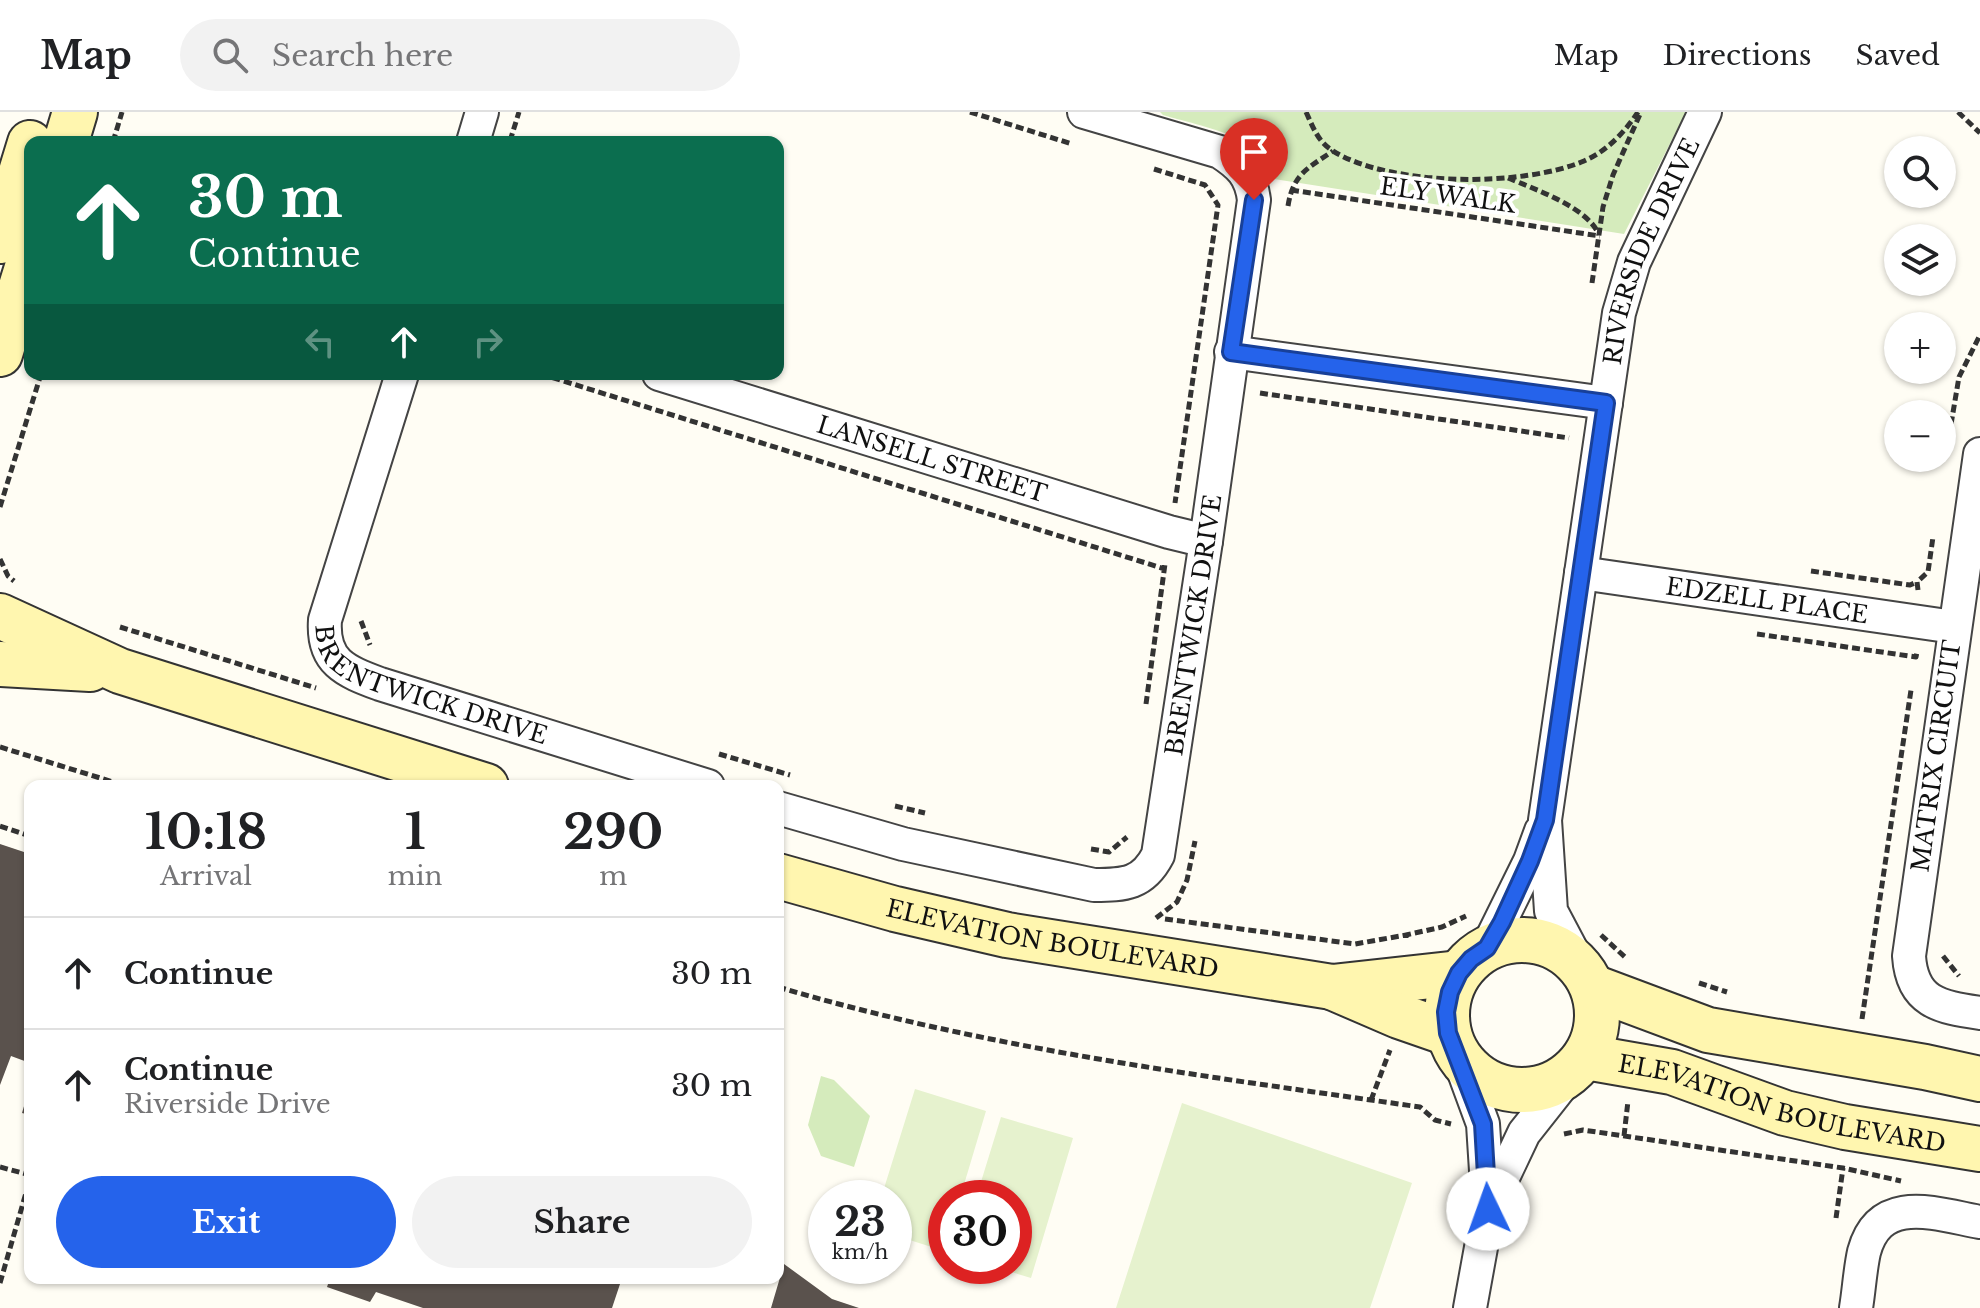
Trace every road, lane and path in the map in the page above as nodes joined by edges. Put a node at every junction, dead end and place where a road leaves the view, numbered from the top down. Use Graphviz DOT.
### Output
graph roads {
  1 [pos="40,112"];
  2 [pos="75,112"];
  3 [pos="122,112"];
  4 [pos="482,112"];
  5 [pos="519,112"];
  6 [pos="970,112"];
  7 [pos="1084,112"];
  8 [pos="1306,112"];
  9 [pos="1640,112"];
  10 [pos="1705,112"];
  11 [pos="1958,112"];
  12 [pos="1120,117"];
  13 [pos="1980,133"];
  14 [pos="32,136"];
  15 [pos="68,136"];
  16 [pos="115,136"];
  17 [pos="475,136"];
  18 [pos="511,136"];
  19 [pos="1073,144"];
  20 [pos="1333,151"];
  21 [pos="1146,166"];
  22 [pos="1506,177"];
  23 [pos="24,184"];
  24 [pos="1600,236"];
  25 [pos="16,239"];
  26 [pos="1980,335"];
  27 [pos="1231,352"];
  28 [pos="0,354"];
  29 [pos="39,380"];
  30 [pos="400,380"];
  31 [pos="560,380"];
  32 [pos="678,380"];
  33 [pos="1260,393"];
  34 [pos="1955,400"];
  35 [pos="1606,403"];
  36 [pos="1569,438"];
  37 [pos="1980,454"];
  38 [pos="0,507"];
  39 [pos="1935,526"];
  40 [pos="1169,532"];
  41 [pos="1206,541"];
  42 [pos="1165,569"];
  43 [pos="1581,573"];
  44 [pos="364,608"];
  45 [pos="0,616"];
  46 [pos="1919,622"];
  47 [pos="1954,627"];
  48 [pos="1748,632"];
  49 [pos="371,646"];
  50 [pos="0,664"];
  51 [pos="120,671"];
  52 [pos="1912,689"];
  53 [pos="1144,717"];
  54 [pos="0,747"];
  55 [pos="718,753"];
  56 [pos="794,777"];
  57 [pos="107,780"];
  58 [pos="467,780"];
  59 [pos="689,780"];
  60 [pos="882,802"];
  61 [pos="784,810"];
  62 [pos="937,816"];
  63 [pos="1545,820"];
  64 [pos="1129,823"];
  65 [pos="0,826"];
  66 [pos="24,834"];
  67 [pos="1077,846"];
  68 [pos="784,878"];
  69 [pos="1945,941"];
  70 [pos="1473,961"];
  71 [pos="1586,976"];
  72 [pos="1969,977"];
  73 [pos="1694,982"];
  74 [pos="1332,987"];
  75 [pos="784,989"];
  76 [pos="1738,996"];
  77 [pos="1980,1013"];
  78 [pos="1850,1017"];
  79 [pos="1453,1045"];
  80 [pos="1577,1066"];
  81 [pos="1980,1079"];
  82 [pos="1483,1124"];
  83 [pos="1524,1133"];
  84 [pos="1980,1149"];
  85 [pos="0,1167"];
  86 [pos="1843,1168"];
  87 [pos="24,1175"];
  88 [pos="1916,1184"];
  89 [pos="24,1198"];
  90 [pos="1488,1209"];
  91 [pos="1836,1218"];
  92 [pos="1980,1222"];
  93 [pos="0,1283"];
  94 [pos="1470,1308"];
  95 [pos="1856,1308"];
  1 -- 14 [label="street"];
  2 -- 15 [label="street"];
  3 -- 16 [label="path"];
  4 -- 17 [label="street"];
  5 -- 18 [label="path"];
  6 -- 19 [label="path"];
  7 -- 12 [label="street, BRENTWICK DRIVE"];
  8 -- 20 [label="path"];
  9 -- 22 [label="path"];
  9 -- 24 [label="path"];
  10 -- 35 [label="street, RIVERSIDE DRIVE"];
  11 -- 13 [label="path"];
  12 -- 27 [label="street, BRENTWICK DRIVE"];
  20 -- 22 [label="path"];
  20 -- 24 [label="path, ELY WALK"];
  21 -- 40 [label="path"];
  22 -- 24 [label="path"];
  23 -- 25 [label="street"];
  25 -- 28 [label="street"];
  26 -- 34 [label="path"];
  27 -- 35 [label="street"];
  27 -- 41 [label="street, BRENTWICK DRIVE"];
  29 -- 38 [label="path"];
  30 -- 59 [label="street, BRENTWICK DRIVE"];
  31 -- 42 [label="path"];
  32 -- 40 [label="street, LANSELL STREET"];
  33 -- 36 [label="path"];
  35 -- 43 [label="street, RIVERSIDE DRIVE"];
  37 -- 47 [label="street, MATRIX CIRCUIT"];
  39 -- 46 [label="path"];
  40 -- 41 [label="street, LANSELL STREET"];
  40 -- 42 [label="path"];
  41 -- 61 [label="street, BRENTWICK DRIVE"];
  42 -- 53 [label="path"];
  43 -- 46 [label="street, EDZELL PLACE"];
  43 -- 63 [label="street, RIVERSIDE DRIVE"];
  44 -- 49 [label="path"];
  45 -- 51 [label="street"];
  46 -- 47 [label="street, EDZELL PLACE"];
  46 -- 48 [label="path"];
  47 -- 77 [label="street, MATRIX CIRCUIT"];
  50 -- 51 [label="street"];
  51 -- 58 [label="street"];
  52 -- 78 [label="path"];
  54 -- 57 [label="path"];
  55 -- 56 [label="path"];
  60 -- 62 [label="path"];
  63 -- 70 [label="street, RIVERSIDE DRIVE"];
  63 -- 71 [label="street, RIVERSIDE DRIVE"];
  64 -- 67 [label="path"];
  65 -- 66 [label="path"];
  68 -- 74 [label="street, ELEVATION BOULEVARD"];
  69 -- 72 [label="path"];
  70 -- 71 [label="street"];
  70 -- 74 [label="street, ELEVATION BOULEVARD"];
  70 -- 79 [label="street"];
  71 -- 80 [label="street"];
  71 -- 81 [label="street"];
  73 -- 76 [label="path"];
  74 -- 79 [label="street, ELEVATION BOULEVARD"];
  75 -- 82 [label="path"];
  79 -- 80 [label="street"];
  79 -- 82 [label="street"];
  80 -- 83 [label="street"];
  80 -- 84 [label="street, ELEVATION BOULEVARD"];
  82 -- 90 [label="street"];
  83 -- 86 [label="path"];
  83 -- 90 [label="street"];
  85 -- 87 [label="path"];
  86 -- 88 [label="path"];
  86 -- 91 [label="path"];
  89 -- 93 [label="path"];
  90 -- 94 [label="street"];
  92 -- 95 [label="street"];
}
